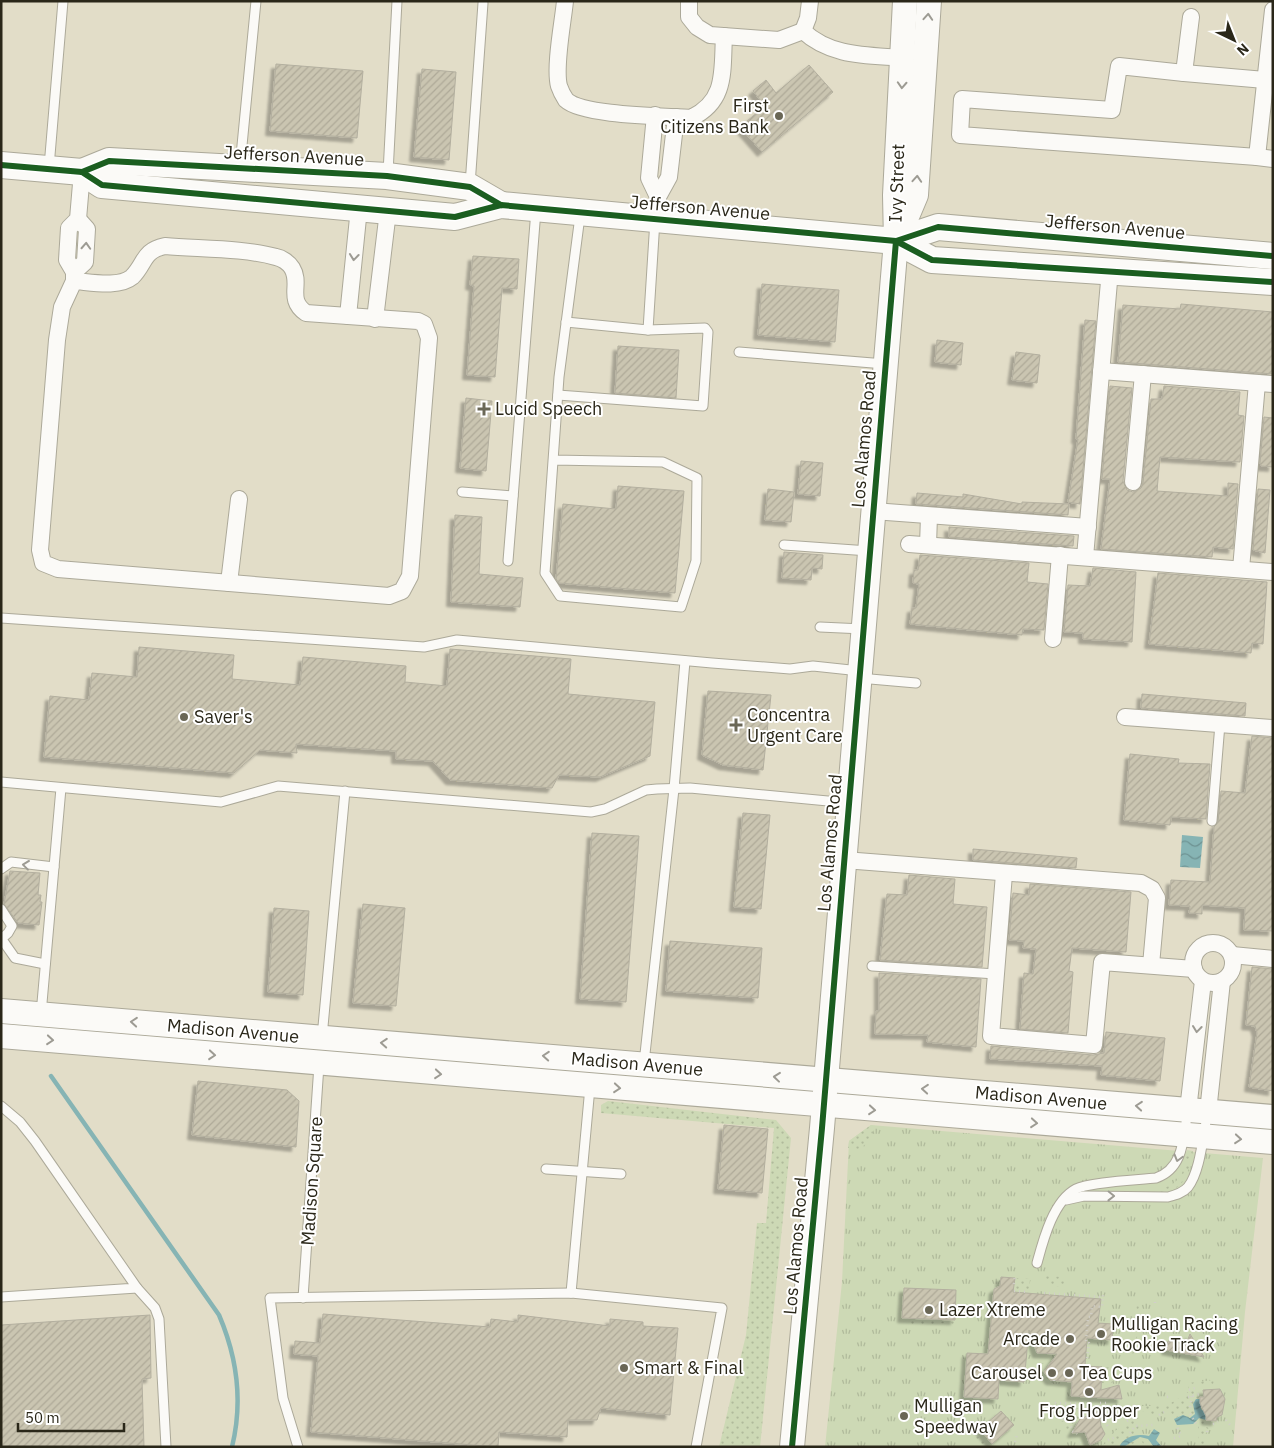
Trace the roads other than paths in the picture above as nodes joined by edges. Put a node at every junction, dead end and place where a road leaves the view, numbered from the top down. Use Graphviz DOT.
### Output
graph roads {
  1 [pos="63,1"];
  2 [pos="256,1"];
  3 [pos="397,1"];
  4 [pos="565,1"];
  5 [pos="689,1"];
  6 [pos="810,1"];
  7 [pos="905,1"];
  8 [pos="929,1"];
  9 [pos="483,3"];
  10 [pos="1273,10"];
  11 [pos="1191,17"];
  12 [pos="803,31"];
  13 [pos="724,36"];
  14 [pos="903,58"];
  15 [pos="1184,73"];
  16 [pos="1265,80"];
  17 [pos="655,115"];
  18 [pos="676,117"];
  19 [pos="652,152"];
  20 [pos="671,155"];
  21 [pos="1265,158"];
  22 [pos="1,165"];
  23 [pos="240,169"];
  24 [pos="49,170"];
  25 [pos="82,172"];
  26 [pos="388,176"];
  27 [pos="470,187"];
  28 [pos="293,202"];
  29 [pos="501,205"];
  30 [pos="358,208"];
  31 [pos="657,208"];
  32 [pos="536,209"];
  33 [pos="388,210"];
  34 [pos="580,213"];
  35 [pos="896,241"];
  36 [pos="1273,256"];
  37 [pos="1110,270"];
  38 [pos="74,277"];
  39 [pos="352,278"];
  40 [pos="379,280"];
  41 [pos="1273,282"];
  42 [pos="348,316"];
  43 [pos="375,319"];
  44 [pos="566,322"];
  45 [pos="648,330"];
  46 [pos="739,352"];
  47 [pos="885,364"];
  48 [pos="1101,371"];
  49 [pos="1143,374"];
  50 [pos="1265,384"];
  51 [pos="558,395"];
  52 [pos="553,460"];
  53 [pos="1133,482"];
  54 [pos="462,492"];
  55 [pos="513,496"];
  56 [pos="238,499"];
  57 [pos="873,511"];
  58 [pos="929,516"];
  59 [pos="1088,527"];
  60 [pos="909,544"];
  61 [pos="784,545"];
  62 [pos="928,545"];
  63 [pos="869,551"];
  64 [pos="1060,555"];
  65 [pos="1085,557"];
  66 [pos="508,561"];
  67 [pos="1241,569"];
  68 [pos="1273,572"];
  69 [pos="229,583"];
  70 [pos="1,618"];
  71 [pos="820,626"];
  72 [pos="863,629"];
  73 [pos="1053,639"];
  74 [pos="685,661"];
  75 [pos="859,674"];
  76 [pos="916,683"];
  77 [pos="1125,716"];
  78 [pos="1220,724"];
  79 [pos="1273,728"];
  80 [pos="1,782"];
  81 [pos="61,788"];
  82 [pos="674,789"];
  83 [pos="345,791"];
  84 [pos="849,803"];
  85 [pos="1212,821"];
  86 [pos="844,860"];
  87 [pos="54,868"];
  88 [pos="1,869"];
  89 [pos="1004,874"];
  90 [pos="1,909"];
  91 [pos="1,939"];
  92 [pos="1232,955"];
  93 [pos="1273,959"];
  94 [pos="45,964"];
  95 [pos="1151,965"];
  96 [pos="872,966"];
  97 [pos="996,974"];
  98 [pos="1198,975"];
  99 [pos="1222,981"];
  100 [pos="1,1011"];
  101 [pos="41,1014"];
  102 [pos="1,1036"];
  103 [pos="320,1051"];
  104 [pos="644,1064"];
  105 [pos="592,1073"];
  106 [pos="826,1080"];
  107 [pos="1,1106"];
  108 [pos="824,1106"];
  109 [pos="1198,1111"];
  110 [pos="1273,1117"];
  111 [pos="1193,1136"];
  112 [pos="1273,1142"];
  113 [pos="546,1169"];
  114 [pos="581,1171"];
  115 [pos="621,1174"];
  116 [pos="1063,1201"];
  117 [pos="1036,1263"];
  118 [pos="137,1288"];
  119 [pos="571,1293"];
  120 [pos="1,1297"];
  121 [pos="304,1298"];
  122 [pos="166,1447"];
  123 [pos="298,1447"];
  124 [pos="696,1447"];
  125 [pos="792,1447"];
  1 -- 24 [label="lane"];
  2 -- 23 [label="lane"];
  3 -- 26 [label="lane"];
  4 -- 17 [label="street"];
  5 -- 13 [label="street"];
  6 -- 12 [label="street"];
  7 -- 14 [label="main road, Ivy Street"];
  35 -- 8 [label="main road, Ivy Street, one-way"];
  9 -- 27 [label="lane"];
  10 -- 16 [label="street"];
  11 -- 15 [label="street"];
  12 -- 13 [label="street"];
  12 -- 14 [label="street"];
  13 -- 18 [label="street"];
  14 -- 35 [label="main road, Ivy Street, one-way"];
  15 -- 16 [label="street"];
  15 -- 21 [label="street"];
  16 -- 21 [label="street"];
  17 -- 18 [label="street"];
  17 -- 19 [label="street"];
  18 -- 20 [label="street"];
  19 -- 20 [label="lane"];
  19 -- 31 [label="street"];
  20 -- 31 [label="street"];
  22 -- 24 [label="main road, Jefferson Avenue"];
  23 -- 25 [label="main road, Jefferson Avenue"];
  23 -- 26 [label="main road, Jefferson Avenue"];
  24 -- 25 [label="main road, Jefferson Avenue"];
  25 -- 28 [label="main road, Jefferson Avenue"];
  25 -- 38 [label="street"];
  26 -- 27 [label="main road, Jefferson Avenue"];
  26 -- 28 [label="main road"];
  27 -- 29 [label="main road, Jefferson Avenue"];
  28 -- 30 [label="main road, Jefferson Avenue"];
  29 -- 32 [label="main road, Jefferson Avenue"];
  29 -- 33 [label="main road, Jefferson Avenue"];
  30 -- 33 [label="main road, Jefferson Avenue"];
  30 -- 39 [label="street, one-way"];
  31 -- 34 [label="main road, Jefferson Avenue"];
  31 -- 35 [label="main road, Jefferson Avenue"];
  31 -- 45 [label="lane"];
  32 -- 34 [label="main road, Jefferson Avenue"];
  32 -- 55 [label="lane"];
  33 -- 40 [label="street"];
  34 -- 44 [label="lane"];
  35 -- 36 [label="main road, Jefferson Avenue"];
  35 -- 37 [label="main road, Jefferson Avenue"];
  35 -- 47 [label="main road, Los Alamos Road"];
  37 -- 41 [label="main road, Jefferson Avenue"];
  37 -- 48 [label="street"];
  38 -- 42 [label="street"];
  38 -- 69 [label="street"];
  39 -- 40 [label="street"];
  39 -- 42 [label="street"];
  40 -- 43 [label="street"];
  42 -- 43 [label="street"];
  43 -- 69 [label="street"];
  44 -- 45 [label="lane"];
  44 -- 51 [label="lane"];
  45 -- 51 [label="lane"];
  46 -- 47 [label="lane"];
  47 -- 57 [label="main road, Los Alamos Road"];
  48 -- 49 [label="street"];
  48 -- 59 [label="street"];
  49 -- 50 [label="street"];
  49 -- 53 [label="street"];
  50 -- 67 [label="street"];
  51 -- 52 [label="lane"];
  52 -- 52 [label="lane"];
  54 -- 55 [label="lane"];
  55 -- 66 [label="lane"];
  56 -- 69 [label="street"];
  57 -- 58 [label="street"];
  57 -- 63 [label="main road, Los Alamos Road"];
  58 -- 59 [label="street"];
  58 -- 62 [label="street"];
  59 -- 65 [label="street"];
  60 -- 62 [label="street"];
  61 -- 63 [label="lane"];
  62 -- 64 [label="street"];
  63 -- 72 [label="main road, Los Alamos Road"];
  64 -- 65 [label="street"];
  64 -- 73 [label="street"];
  65 -- 67 [label="street"];
  67 -- 68 [label="street"];
  70 -- 74 [label="lane"];
  71 -- 72 [label="lane"];
  72 -- 75 [label="main road, Los Alamos Road"];
  74 -- 75 [label="lane"];
  74 -- 82 [label="lane"];
  75 -- 76 [label="lane"];
  75 -- 84 [label="main road, Los Alamos Road"];
  77 -- 78 [label="street"];
  78 -- 79 [label="street"];
  78 -- 85 [label="lane"];
  80 -- 81 [label="lane"];
  81 -- 83 [label="lane"];
  81 -- 87 [label="lane"];
  82 -- 83 [label="lane"];
  82 -- 84 [label="lane"];
  82 -- 104 [label="lane"];
  83 -- 103 [label="lane, Madison Square"];
  84 -- 86 [label="main road, Los Alamos Road"];
  86 -- 89 [label="street"];
  86 -- 106 [label="main road, Los Alamos Road"];
  87 -- 88 [label="lane, one-way"];
  87 -- 94 [label="lane"];
  89 -- 95 [label="street"];
  89 -- 97 [label="street"];
  90 -- 91 [label="lane"];
  91 -- 94 [label="lane"];
  92 -- 93 [label="street"];
  92 -- 98 [label="street"];
  92 -- 99 [label="street"];
  94 -- 101 [label="lane"];
  95 -- 97 [label="street"];
  95 -- 98 [label="street"];
  96 -- 97 [label="lane"];
  98 -- 99 [label="street"];
  98 -- 109 [label="street, one-way"];
  99 -- 109 [label="street"];
  100 -- 101 [label="main road, Madison Avenue"];
  103 -- 101 [label="main road, Madison Avenue, one-way"];
  102 -- 103 [label="main road, Madison Avenue, one-way"];
  103 -- 105 [label="main road, Madison Avenue"];
  103 -- 121 [label="lane, Madison Square"];
  104 -- 105 [label="main road, Madison Avenue"];
  106 -- 104 [label="main road, Madison Avenue, one-way"];
  105 -- 108 [label="main road, Madison Avenue, one-way"];
  105 -- 114 [label="lane"];
  106 -- 108 [label="main road, Los Alamos Road"];
  109 -- 106 [label="main road, Madison Avenue, one-way"];
  107 -- 118 [label="lane"];
  108 -- 111 [label="main road, Madison Avenue, one-way"];
  108 -- 125 [label="main road, Los Alamos Road"];
  109 -- 110 [label="main road, Madison Avenue"];
  109 -- 111 [label="lane"];
  109 -- 111 [label="lane"];
  111 -- 112 [label="main road, Madison Avenue, one-way"];
  111 -- 116 [label="lane, one-way"];
  116 -- 111 [label="lane, one-way"];
  113 -- 114 [label="lane"];
  114 -- 115 [label="lane"];
  114 -- 119 [label="lane"];
  116 -- 117 [label="lane"];
  118 -- 120 [label="lane"];
  118 -- 122 [label="lane"];
  119 -- 121 [label="lane"];
  119 -- 124 [label="lane"];
  121 -- 123 [label="lane"];
}
